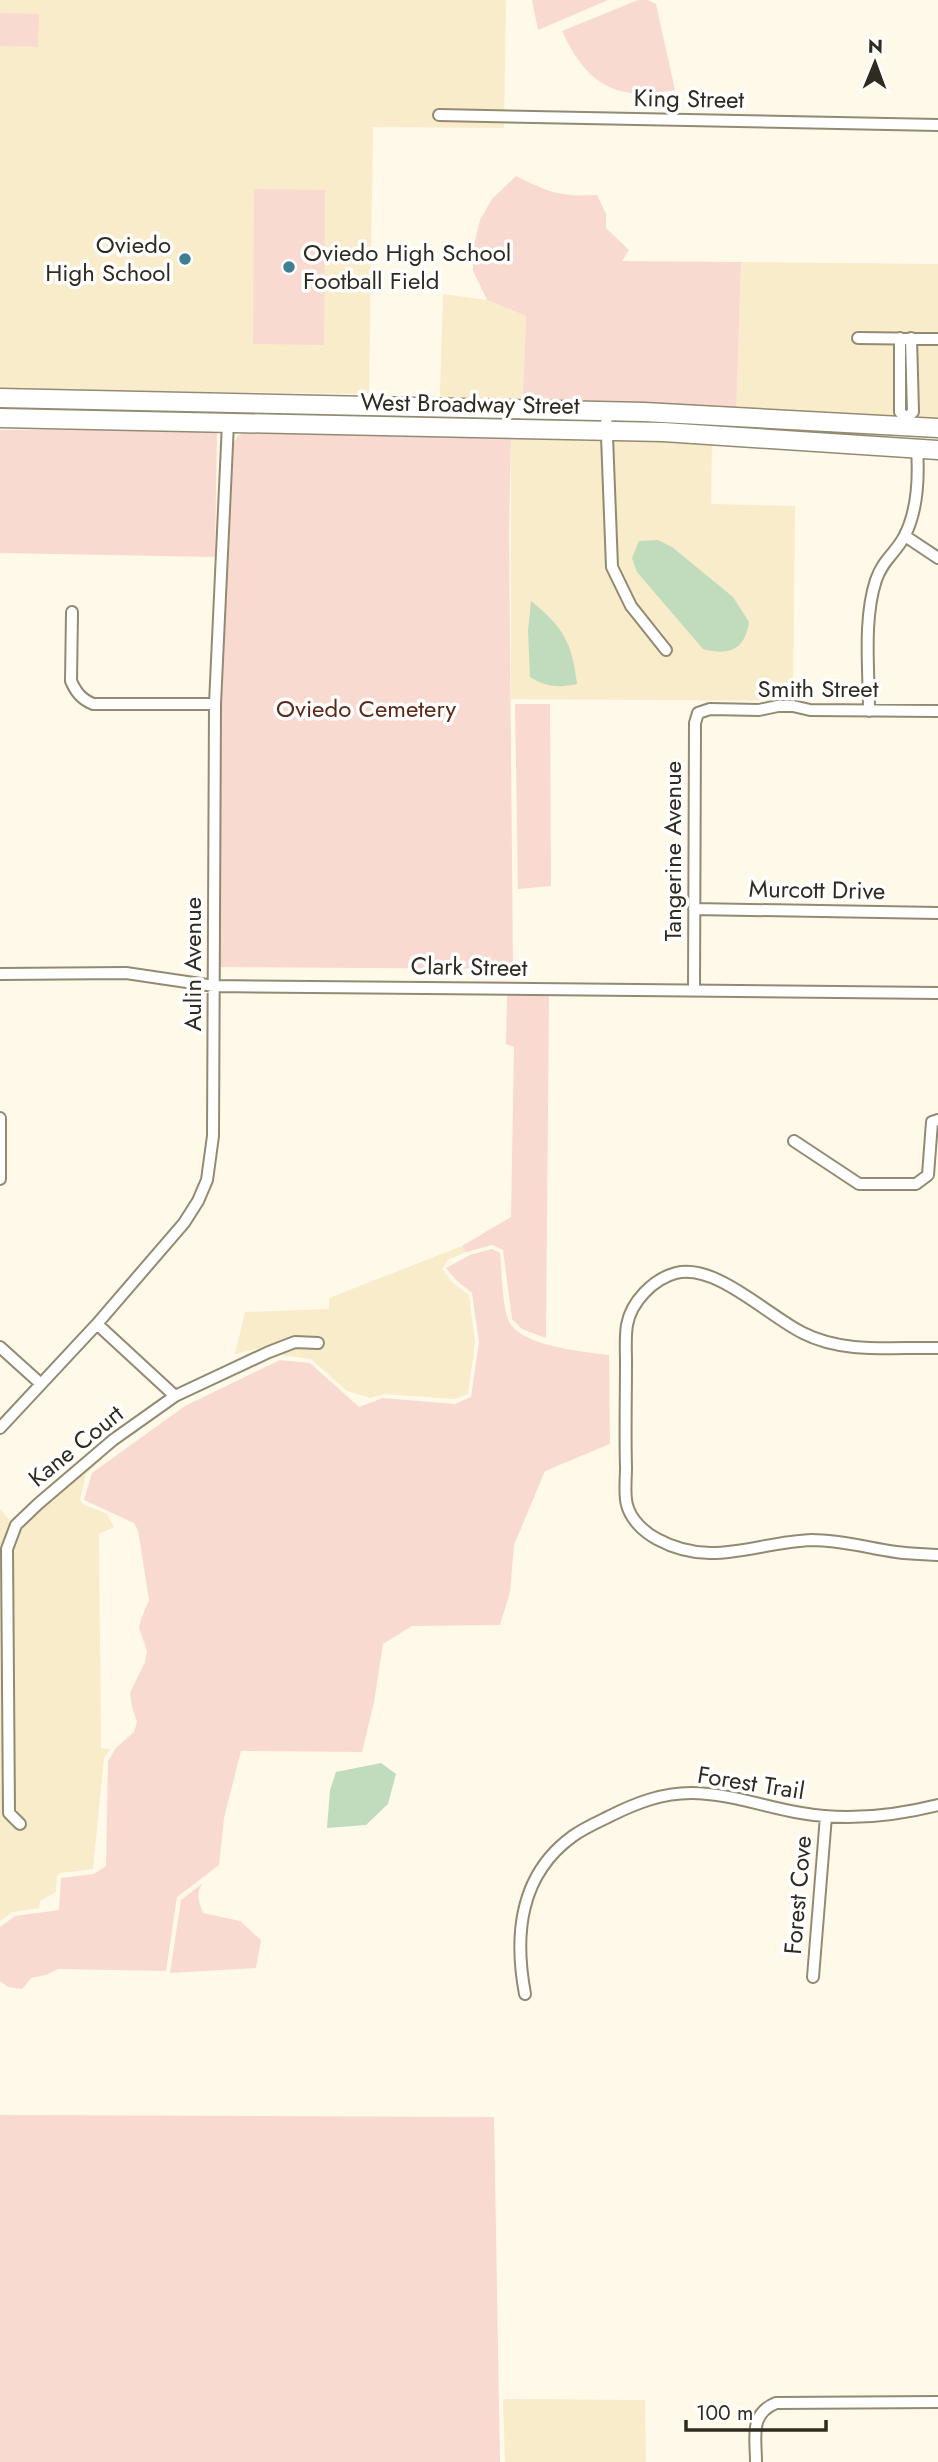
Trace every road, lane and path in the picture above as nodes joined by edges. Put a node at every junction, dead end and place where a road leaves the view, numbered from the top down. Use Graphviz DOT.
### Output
graph roads {
  1 [pos="439,115"];
  2 [pos="938,125"];
  3 [pos="858,338"];
  4 [pos="905,338"];
  5 [pos="938,339"];
  6 [pos="0,398"];
  7 [pos="184,404"];
  8 [pos="265,405"];
  9 [pos="606,411"];
  10 [pos="0,418"];
  11 [pos="143,422"];
  12 [pos="906,422"];
  13 [pos="228,423"];
  14 [pos="938,428"];
  15 [pos="606,431"];
  16 [pos="917,449"];
  17 [pos="938,450"];
  18 [pos="905,536"];
  19 [pos="938,558"];
  20 [pos="72,612"];
  21 [pos="666,650"];
  22 [pos="215,704"];
  23 [pos="869,711"];
  24 [pos="938,711"];
  25 [pos="698,713"];
  26 [pos="694,909"];
  27 [pos="938,913"];
  28 [pos="0,974"];
  29 [pos="214,986"];
  30 [pos="694,990"];
  31 [pos="938,993"];
  32 [pos="0,1118"];
  33 [pos="938,1120"];
  34 [pos="794,1140"];
  35 [pos="0,1179"];
  36 [pos="97,1324"];
  37 [pos="318,1343"];
  38 [pos="0,1347"];
  39 [pos="938,1348"];
  40 [pos="41,1384"];
  41 [pos="175,1396"];
  42 [pos="0,1427"];
  43 [pos="938,1555"];
  44 [pos="938,1805"];
  45 [pos="826,1816"];
  46 [pos="20,1824"];
  47 [pos="813,1977"];
  48 [pos="525,1994"];
  49 [pos="938,2402"];
  50 [pos="756,2462"];
  1 -- 2 [label="street, King Street"];
  3 -- 4 [label="street"];
  4 -- 5 [label="street"];
  4 -- 12 [label="street"];
  6 -- 7 [label="main road, West Broadway Street"];
  7 -- 8 [label="main road, West Broadway Street"];
  7 -- 11 [label="main road"];
  8 -- 9 [label="main road, West Broadway Street"];
  8 -- 13 [label="main road"];
  9 -- 12 [label="main road, West Broadway Street"];
  9 -- 15 [label="street"];
  10 -- 11 [label="main road, West Broadway Street"];
  11 -- 13 [label="main road, West Broadway Street"];
  12 -- 14 [label="main road, West Broadway Street"];
  13 -- 15 [label="main road, West Broadway Street"];
  13 -- 22 [label="street, Aulin Avenue"];
  15 -- 16 [label="main road, West Broadway Street"];
  15 -- 21 [label="street"];
  16 -- 17 [label="main road, West Broadway Street"];
  16 -- 18 [label="street"];
  18 -- 19 [label="street"];
  18 -- 23 [label="street"];
  20 -- 22 [label="street"];
  22 -- 29 [label="street, Aulin Avenue"];
  23 -- 24 [label="street, Smith Street"];
  23 -- 25 [label="street, Smith Street"];
  25 -- 26 [label="street, Tangerine Avenue"];
  26 -- 27 [label="street, Murcott Drive"];
  26 -- 30 [label="street, Tangerine Avenue"];
  28 -- 29 [label="street, Clark Street"];
  29 -- 30 [label="street, Clark Street"];
  29 -- 36 [label="street, Aulin Avenue"];
  30 -- 31 [label="street, Clark Street"];
  32 -- 35 [label="street"];
  33 -- 34 [label="street"];
  36 -- 40 [label="street, Aulin Avenue"];
  36 -- 41 [label="street"];
  37 -- 41 [label="street, Kane Court"];
  38 -- 40 [label="street"];
  39 -- 43 [label="street"];
  40 -- 42 [label="street, Aulin Avenue"];
  41 -- 46 [label="street, Kane Court"];
  44 -- 45 [label="street, Forest Trail"];
  45 -- 47 [label="street, Forest Cove"];
  45 -- 48 [label="street, Forest Trail"];
  49 -- 50 [label="street"];
}
